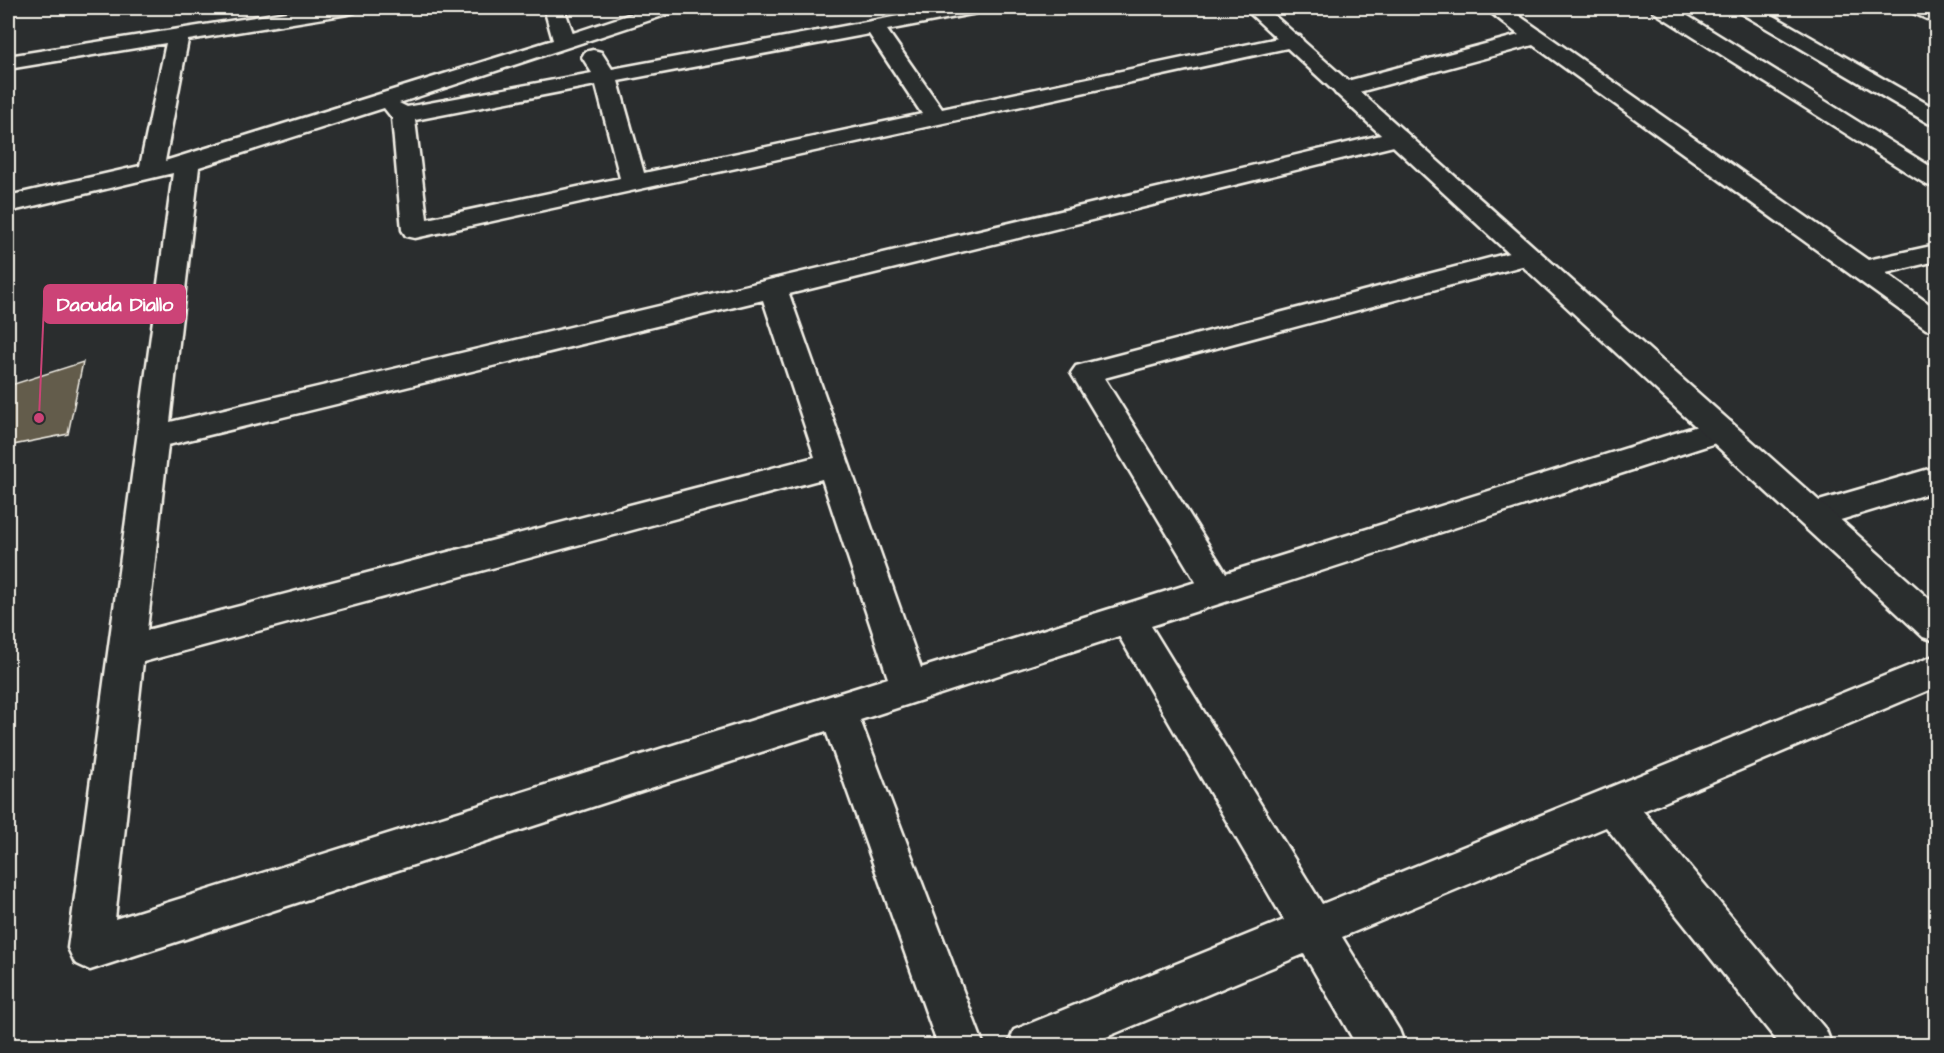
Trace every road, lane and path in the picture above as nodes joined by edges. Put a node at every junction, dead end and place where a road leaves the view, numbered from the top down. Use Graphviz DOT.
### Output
graph roads {
  1 [pos="218,8"];
  2 [pos="348,8"];
  3 [pos="554,8"];
  4 [pos="668,8"];
  5 [pos="972,8"];
  6 [pos="1254,8"];
  7 [pos="1495,8"];
  8 [pos="1661,8"];
  9 [pos="1746,8"];
  10 [pos="1918,8"];
  11 [pos="1936,17"];
  12 [pos="874,26"];
  13 [pos="215,29"];
  14 [pos="178,35"];
  15 [pos="1537,37"];
  16 [pos="573,40"];
  17 [pos="1292,41"];
  18 [pos="8,62"];
  19 [pos="605,76"];
  20 [pos="1344,89"];
  21 [pos="382,101"];
  22 [pos="403,115"];
  23 [pos="936,117"];
  24 [pos="1936,118"];
  25 [pos="1398,138"];
  26 [pos="187,163"];
  27 [pos="151,172"];
  28 [pos="1936,180"];
  29 [pos="634,183"];
  30 [pos="8,204"];
  31 [pos="1936,253"];
  32 [pos="1528,256"];
  33 [pos="1863,270"];
  34 [pos="773,288"];
  35 [pos="1936,322"];
  36 [pos="1720,430"];
  37 [pos="153,437"];
  38 [pos="833,464"];
  39 [pos="1936,479"];
  40 [pos="1814,515"];
  41 [pos="1218,589"];
  42 [pos="1127,618"];
  43 [pos="1936,626"];
  44 [pos="126,651"];
  45 [pos="1936,671"];
  46 [pos="909,687"];
  47 [pos="837,710"];
  48 [pos="1612,804"];
  49 [pos="1313,928"];
  50 [pos="961,1046"];
  51 [pos="1030,1046"];
  52 [pos="1383,1046"];
  53 [pos="1810,1046"];
  1 -- 13 [label="street"];
  2 -- 13 [label="street"];
  3 -- 16 [label="street"];
  4 -- 16 [label="street"];
  5 -- 12 [label="street"];
  6 -- 17 [label="street"];
  7 -- 15 [label="street"];
  8 -- 28 [label="street"];
  9 -- 24 [label="street"];
  10 -- 11 [label="street"];
  12 -- 19 [label="street"];
  12 -- 23 [label="street"];
  13 -- 14 [label="street"];
  14 -- 18 [label="street"];
  14 -- 27 [label="street"];
  15 -- 20 [label="street"];
  15 -- 33 [label="street"];
  16 -- 19 [label="street"];
  16 -- 21 [label="street"];
  17 -- 20 [label="street"];
  17 -- 23 [label="street"];
  19 -- 22 [label="street"];
  19 -- 29 [label="street"];
  20 -- 25 [label="street"];
  21 -- 22 [label="street"];
  21 -- 26 [label="street"];
  22 -- 29 [label="street"];
  23 -- 29 [label="street"];
  25 -- 32 [label="street"];
  25 -- 34 [label="street"];
  26 -- 27 [label="street"];
  26 -- 37 [label="street"];
  27 -- 30 [label="street"];
  31 -- 33 [label="street"];
  32 -- 36 [label="street"];
  32 -- 41 [label="street"];
  33 -- 35 [label="street"];
  34 -- 37 [label="street"];
  34 -- 38 [label="street"];
  36 -- 40 [label="street"];
  36 -- 41 [label="street"];
  37 -- 44 [label="street"];
  38 -- 44 [label="street"];
  38 -- 46 [label="street"];
  39 -- 40 [label="street"];
  40 -- 43 [label="street"];
  41 -- 42 [label="street"];
  42 -- 46 [label="street"];
  42 -- 49 [label="street"];
  44 -- 47 [label="street"];
  45 -- 48 [label="street"];
  46 -- 47 [label="street"];
  47 -- 50 [label="street"];
  48 -- 49 [label="street"];
  48 -- 53 [label="street"];
  49 -- 51 [label="street"];
  49 -- 52 [label="street"];
}
